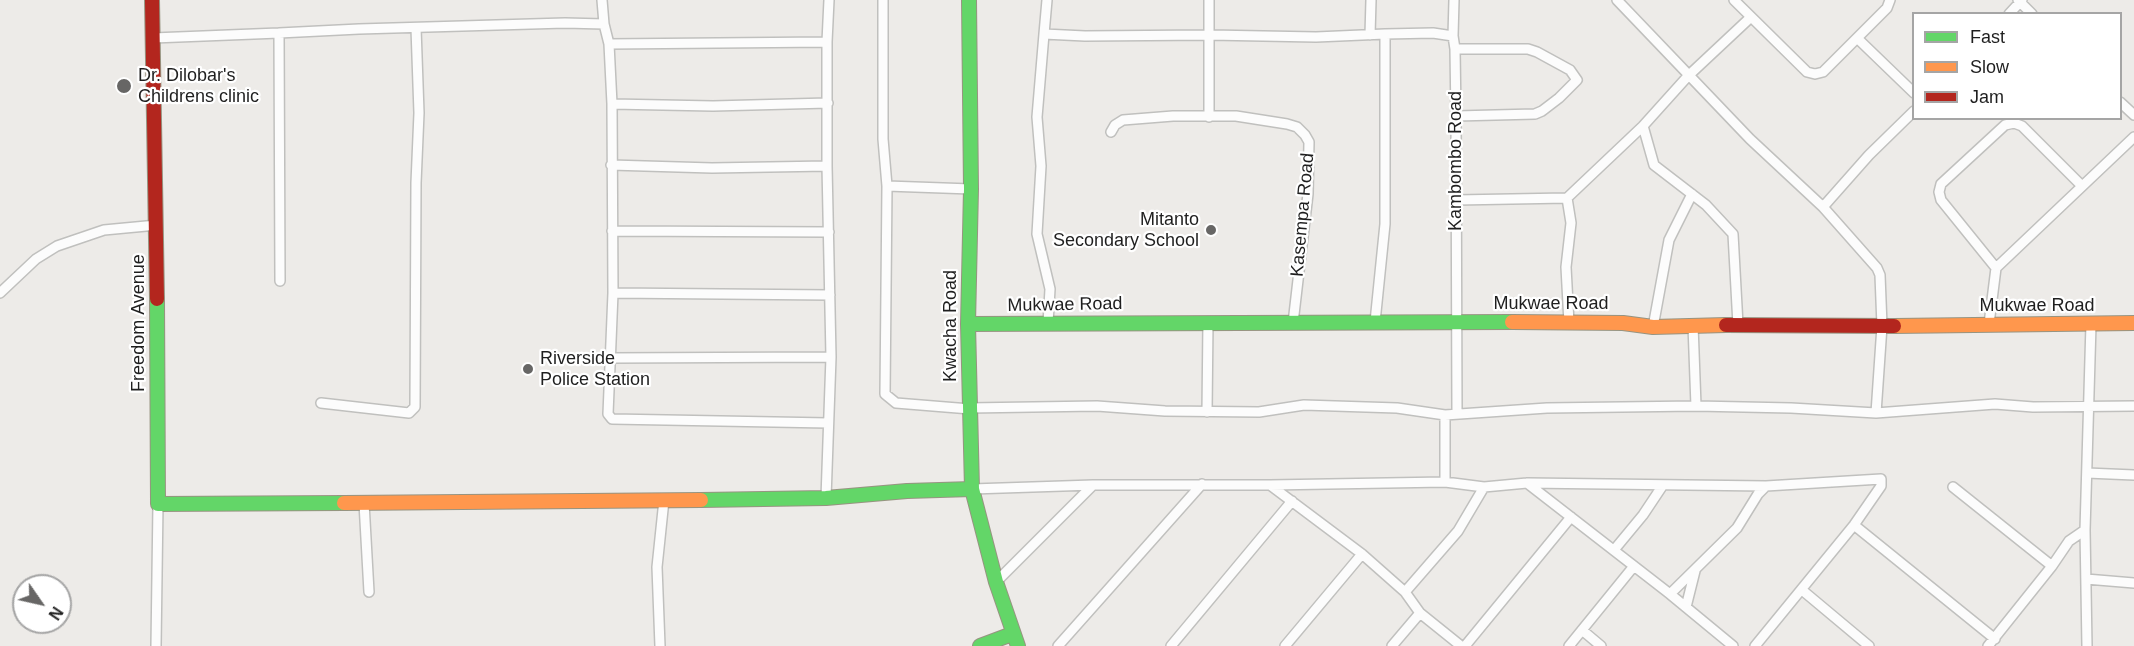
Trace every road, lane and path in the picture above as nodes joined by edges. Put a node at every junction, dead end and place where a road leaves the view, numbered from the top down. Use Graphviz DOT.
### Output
graph roads {
  1 [pos="152,0"];
  2 [pos="602,0"];
  3 [pos="829,0"];
  4 [pos="884,0"];
  5 [pos="969,0"];
  6 [pos="1047,0"];
  7 [pos="1209,0"];
  8 [pos="1371,0"];
  9 [pos="1454,0"];
  10 [pos="1617,0"];
  11 [pos="1734,0"];
  12 [pos="1890,0"];
  13 [pos="1751,18"];
  14 [pos="603,24"];
  15 [pos="416,28"];
  16 [pos="279,33"];
  17 [pos="1044,34"];
  18 [pos="1210,34"];
  19 [pos="1385,34"];
  20 [pos="1370,36"];
  21 [pos="1453,36"];
  22 [pos="153,38"];
  23 [pos="1857,38"];
  24 [pos="827,42"];
  25 [pos="609,44"];
  26 [pos="1455,49"];
  27 [pos="1688,76"];
  28 [pos="1912,91"];
  29 [pos="2122,103"];
  30 [pos="612,104"];
  31 [pos="828,104"];
  32 [pos="1912,113"];
  33 [pos="2134,115"];
  34 [pos="1456,116"];
  35 [pos="1209,117"];
  36 [pos="1642,126"];
  37 [pos="1111,132"];
  38 [pos="2134,136"];
  39 [pos="611,165"];
  40 [pos="827,166"];
  41 [pos="887,186"];
  42 [pos="2082,186"];
  43 [pos="971,189"];
  44 [pos="1692,194"];
  45 [pos="1567,198"];
  46 [pos="1456,201"];
  47 [pos="1822,207"];
  48 [pos="157,225"];
  49 [pos="612,231"];
  50 [pos="828,232"];
  51 [pos="1996,268"];
  52 [pos="280,281"];
  53 [pos="0,293"];
  54 [pos="613,293"];
  55 [pos="831,295"];
  56 [pos="1208,322"];
  57 [pos="1375,322"];
  58 [pos="1457,322"];
  59 [pos="1048,323"];
  60 [pos="1293,323"];
  61 [pos="1569,323"];
  62 [pos="2134,323"];
  63 [pos="968,324"];
  64 [pos="1989,324"];
  65 [pos="2091,324"];
  66 [pos="1693,325"];
  67 [pos="1737,325"];
  68 [pos="1882,326"];
  69 [pos="1653,327"];
  70 [pos="831,357"];
  71 [pos="610,358"];
  72 [pos="321,403"];
  73 [pos="2090,405"];
  74 [pos="1696,406"];
  75 [pos="2134,406"];
  76 [pos="970,408"];
  77 [pos="1207,412"];
  78 [pos="1876,413"];
  79 [pos="1456,414"];
  80 [pos="1445,415"];
  81 [pos="828,423"];
  82 [pos="2087,473"];
  83 [pos="2134,475"];
  84 [pos="1445,482"];
  85 [pos="1527,483"];
  86 [pos="1093,484"];
  87 [pos="1202,484"];
  88 [pos="1270,485"];
  89 [pos="1663,485"];
  90 [pos="1484,486"];
  91 [pos="1766,486"];
  92 [pos="1953,488"];
  93 [pos="972,489"];
  94 [pos="826,498"];
  95 [pos="664,500"];
  96 [pos="1292,501"];
  97 [pos="364,503"];
  98 [pos="158,504"];
  99 [pos="1571,517"];
  100 [pos="1854,525"];
  101 [pos="2085,530"];
  102 [pos="1614,550"];
  103 [pos="1362,554"];
  104 [pos="1634,566"];
  105 [pos="2052,566"];
  106 [pos="1696,569"];
  107 [pos="2086,579"];
  108 [pos="996,582"];
  109 [pos="2134,584"];
  110 [pos="1802,590"];
  111 [pos="369,592"];
  112 [pos="1405,592"];
  113 [pos="1670,594"];
  114 [pos="1686,607"];
  115 [pos="1420,613"];
  116 [pos="1582,630"];
  117 [pos="1015,640"];
  118 [pos="1991,642"];
  119 [pos="156,646"];
  120 [pos="660,646"];
  121 [pos="980,646"];
  122 [pos="1058,646"];
  123 [pos="1171,646"];
  124 [pos="1285,646"];
  125 [pos="1392,646"];
  126 [pos="1463,646"];
  127 [pos="1569,646"];
  128 [pos="1601,646"];
  129 [pos="1733,646"];
  130 [pos="1755,646"];
  131 [pos="1869,646"];
  132 [pos="2087,646"];
  1 -- 22 [label="main road, Freedom Avenue"];
  2 -- 14 [label="street"];
  3 -- 24 [label="street"];
  4 -- 41 [label="street"];
  5 -- 43 [label="main road, Kwacha Road"];
  6 -- 17 [label="street"];
  7 -- 18 [label="street"];
  8 -- 20 [label="street"];
  9 -- 21 [label="street, Kambombo Road"];
  10 -- 27 [label="street"];
  11 -- 13 [label="street"];
  12 -- 23 [label="street"];
  13 -- 23 [label="street"];
  13 -- 27 [label="street"];
  14 -- 15 [label="street"];
  14 -- 25 [label="street"];
  15 -- 16 [label="street"];
  15 -- 72 [label="street"];
  16 -- 22 [label="street"];
  16 -- 52 [label="street"];
  17 -- 18 [label="street"];
  17 -- 59 [label="street"];
  18 -- 20 [label="street"];
  18 -- 35 [label="street"];
  19 -- 20 [label="street"];
  19 -- 21 [label="street"];
  19 -- 57 [label="street"];
  21 -- 26 [label="street, Kambombo Road"];
  22 -- 48 [label="main road, Freedom Avenue"];
  23 -- 28 [label="street"];
  24 -- 25 [label="street"];
  24 -- 31 [label="street"];
  25 -- 30 [label="street"];
  26 -- 34 [label="street, Kambombo Road"];
  26 -- 34 [label="street"];
  27 -- 36 [label="street"];
  27 -- 47 [label="street"];
  29 -- 33 [label="street"];
  30 -- 31 [label="street"];
  30 -- 39 [label="street"];
  31 -- 40 [label="street"];
  32 -- 47 [label="street"];
  34 -- 46 [label="street, Kambombo Road"];
  35 -- 37 [label="street"];
  35 -- 60 [label="street, Kasempa Road"];
  36 -- 44 [label="street"];
  36 -- 45 [label="street"];
  38 -- 42 [label="street"];
  39 -- 40 [label="street"];
  39 -- 49 [label="street"];
  40 -- 50 [label="street"];
  41 -- 43 [label="street"];
  41 -- 76 [label="street"];
  42 -- 51 [label="street"];
  42 -- 51 [label="street"];
  43 -- 63 [label="main road, Kwacha Road"];
  44 -- 67 [label="street"];
  44 -- 69 [label="street"];
  45 -- 46 [label="street"];
  45 -- 61 [label="street"];
  46 -- 58 [label="street, Kambombo Road"];
  47 -- 68 [label="street"];
  48 -- 53 [label="street"];
  48 -- 98 [label="main road, Freedom Avenue"];
  49 -- 50 [label="street"];
  49 -- 54 [label="street"];
  50 -- 55 [label="street"];
  51 -- 64 [label="street"];
  54 -- 55 [label="street"];
  54 -- 71 [label="street"];
  55 -- 70 [label="street"];
  56 -- 59 [label="main road, Mukwae Road"];
  56 -- 60 [label="main road, Mukwae Road"];
  56 -- 77 [label="street"];
  57 -- 58 [label="main road, Mukwae Road"];
  57 -- 60 [label="main road, Mukwae Road"];
  58 -- 61 [label="main road, Mukwae Road"];
  58 -- 79 [label="street, Kambombo Road"];
  59 -- 63 [label="main road, Mukwae Road"];
  61 -- 69 [label="main road, Mukwae Road"];
  62 -- 65 [label="main road, Mukwae Road"];
  63 -- 76 [label="main road, Kwacha Road"];
  64 -- 65 [label="main road, Mukwae Road"];
  64 -- 68 [label="main road, Mukwae Road"];
  65 -- 73 [label="street"];
  66 -- 67 [label="main road, Mukwae Road"];
  66 -- 69 [label="main road, Mukwae Road"];
  66 -- 74 [label="street"];
  67 -- 68 [label="main road, Mukwae Road"];
  68 -- 78 [label="street"];
  70 -- 71 [label="street"];
  70 -- 81 [label="street"];
  71 -- 81 [label="street"];
  73 -- 75 [label="street"];
  73 -- 78 [label="street"];
  73 -- 82 [label="street"];
  74 -- 78 [label="street"];
  74 -- 79 [label="street"];
  76 -- 77 [label="street"];
  76 -- 93 [label="main road, Kwacha Road"];
  77 -- 80 [label="street"];
  79 -- 80 [label="street"];
  80 -- 84 [label="street"];
  81 -- 94 [label="street"];
  82 -- 83 [label="street"];
  82 -- 101 [label="street"];
  84 -- 88 [label="street"];
  84 -- 90 [label="street"];
  85 -- 89 [label="street"];
  85 -- 90 [label="street"];
  85 -- 99 [label="street"];
  86 -- 87 [label="street"];
  86 -- 93 [label="street"];
  86 -- 108 [label="street"];
  87 -- 88 [label="street"];
  87 -- 122 [label="street"];
  88 -- 96 [label="street"];
  89 -- 91 [label="street"];
  89 -- 102 [label="street"];
  90 -- 112 [label="street"];
  91 -- 100 [label="street"];
  91 -- 106 [label="street"];
  92 -- 105 [label="street"];
  93 -- 94 [label="main road"];
  93 -- 108 [label="main road, Kwacha Road"];
  94 -- 95 [label="main road"];
  95 -- 97 [label="main road"];
  95 -- 120 [label="street"];
  96 -- 103 [label="street"];
  96 -- 123 [label="street"];
  97 -- 98 [label="main road"];
  97 -- 111 [label="street"];
  98 -- 119 [label="street, Freedom Avenue"];
  99 -- 102 [label="street"];
  99 -- 126 [label="street"];
  100 -- 110 [label="street"];
  100 -- 118 [label="street"];
  101 -- 105 [label="street"];
  101 -- 107 [label="street"];
  102 -- 104 [label="street"];
  103 -- 112 [label="street"];
  103 -- 124 [label="street"];
  104 -- 113 [label="street"];
  104 -- 116 [label="street"];
  105 -- 118 [label="street"];
  106 -- 113 [label="street"];
  106 -- 114 [label="street"];
  107 -- 109 [label="street"];
  107 -- 132 [label="street"];
  108 -- 117 [label="main road, Kwacha Road"];
  110 -- 130 [label="street"];
  110 -- 131 [label="street"];
  112 -- 115 [label="street"];
  113 -- 114 [label="street"];
  114 -- 129 [label="street"];
  115 -- 125 [label="street"];
  115 -- 126 [label="street"];
  116 -- 127 [label="street"];
  116 -- 128 [label="street"];
  117 -- 121 [label="main road"];
}
